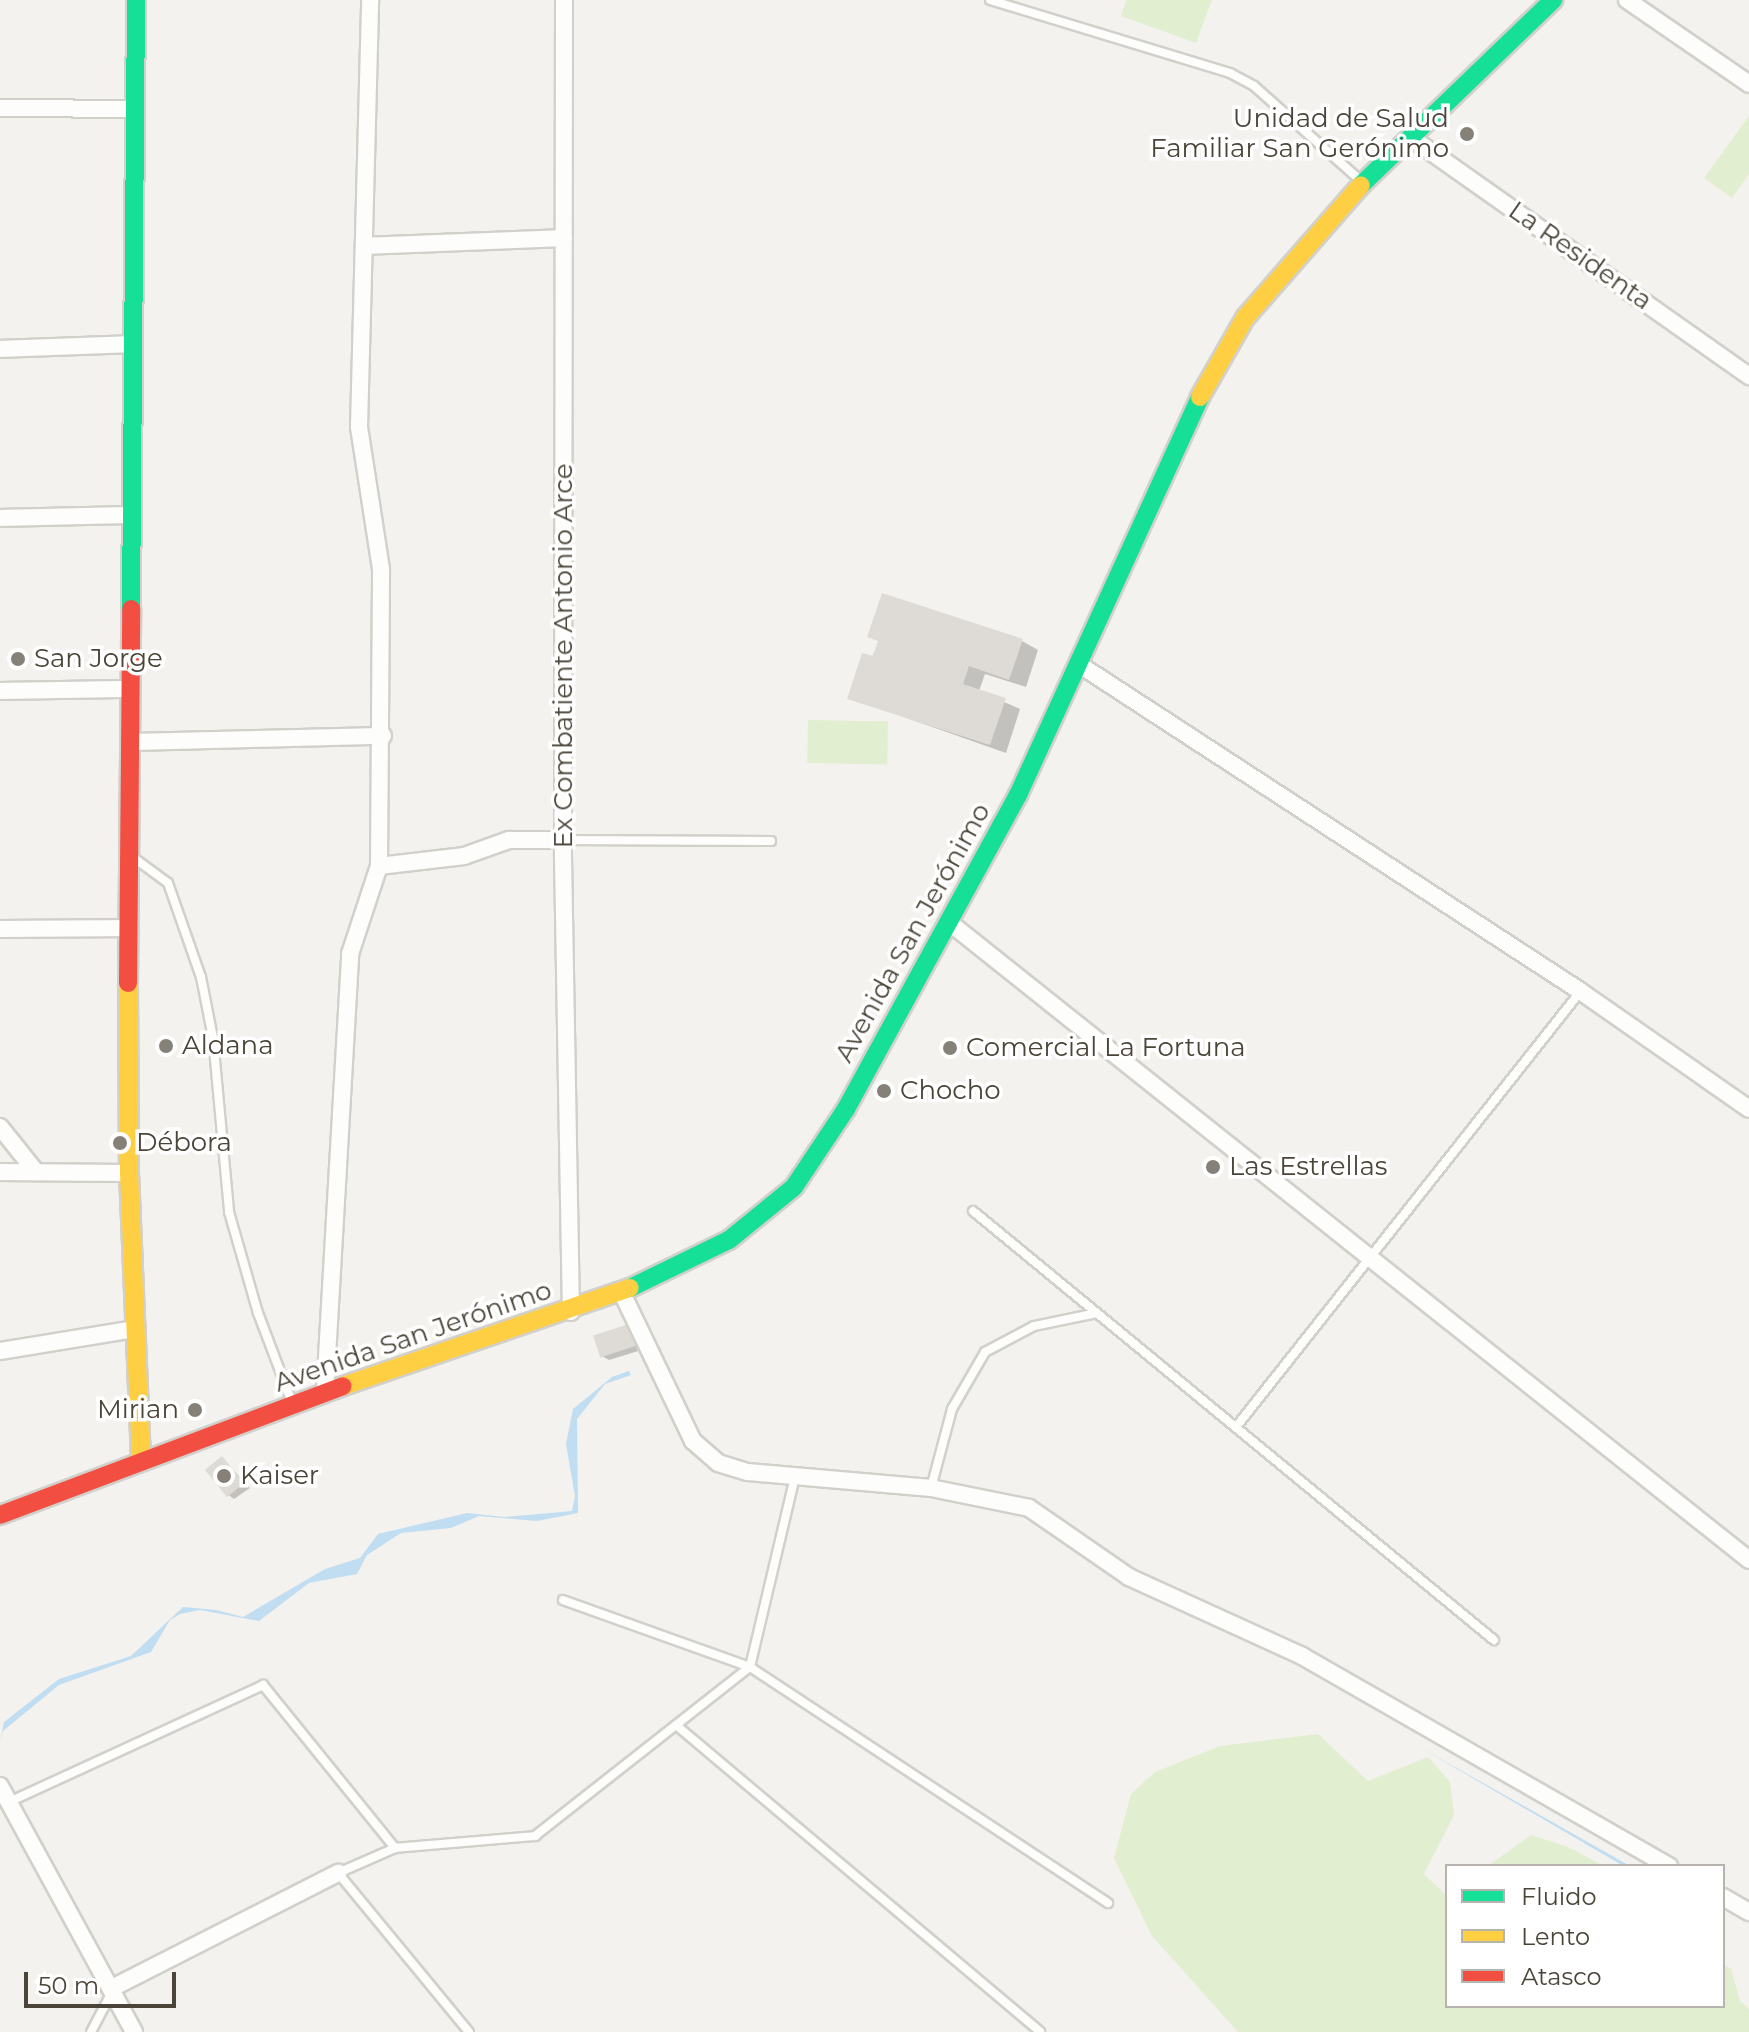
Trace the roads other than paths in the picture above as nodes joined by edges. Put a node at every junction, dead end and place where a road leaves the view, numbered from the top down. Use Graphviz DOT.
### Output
graph roads {
  1 [pos="136,0"];
  2 [pos="370,0"];
  3 [pos="564,0"];
  4 [pos="990,0"];
  5 [pos="1553,0"];
  6 [pos="1627,0"];
  7 [pos="1749,84"];
  8 [pos="0,108"];
  9 [pos="135,109"];
  10 [pos="1410,137"];
  11 [pos="1363,183"];
  12 [pos="564,238"];
  13 [pos="364,246"];
  14 [pos="134,344"];
  15 [pos="0,349"];
  16 [pos="1749,376"];
  17 [pos="132,515"];
  18 [pos="0,518"];
  19 [pos="1080,665"];
  20 [pos="130,689"];
  21 [pos="0,691"];
  22 [pos="383,736"];
  23 [pos="130,742"];
  24 [pos="563,840"];
  25 [pos="771,841"];
  26 [pos="129,846"];
  27 [pos="379,866"];
  28 [pos="950,923"];
  29 [pos="128,928"];
  30 [pos="0,929"];
  31 [pos="1580,991"];
  32 [pos="1749,1109"];
  33 [pos="0,1127"];
  34 [pos="0,1172"];
  35 [pos="36,1172"];
  36 [pos="129,1173"];
  37 [pos="973,1211"];
  38 [pos="1371,1260"];
  39 [pos="622,1293"];
  40 [pos="571,1312"];
  41 [pos="1097,1313"];
  42 [pos="135,1329"];
  43 [pos="0,1351"];
  44 [pos="325,1392"];
  45 [pos="293,1404"];
  46 [pos="1236,1427"];
  47 [pos="141,1462"];
  48 [pos="795,1477"];
  49 [pos="931,1488"];
  50 [pos="0,1515"];
  51 [pos="1749,1560"];
  52 [pos="563,1600"];
  53 [pos="1494,1640"];
  54 [pos="750,1667"];
  55 [pos="676,1725"];
  56 [pos="0,1786"];
  57 [pos="9,1802"];
  58 [pos="395,1848"];
  59 [pos="1666,1864"];
  60 [pos="338,1873"];
  61 [pos="1725,1898"];
  62 [pos="1108,1903"];
  63 [pos="1749,1912"];
  64 [pos="112,1988"];
  65 [pos="91,2032"];
  66 [pos="134,2032"];
  67 [pos="469,2032"];
  68 [pos="1040,2032"];
  1 -- 9 [label="street"];
  2 -- 13 [label="street"];
  3 -- 12 [label="street, Ex Combatiente Antonio Arce"];
  4 -- 11 [label="lane"];
  5 -- 10 [label="street, Avenida San Jerónimo"];
  6 -- 7 [label="street"];
  8 -- 9 [label="street"];
  9 -- 14 [label="street"];
  10 -- 11 [label="street, Avenida San Jerónimo"];
  10 -- 16 [label="street, La Residenta"];
  11 -- 19 [label="street, Avenida San Jerónimo"];
  12 -- 13 [label="street"];
  12 -- 24 [label="street, Ex Combatiente Antonio Arce"];
  13 -- 22 [label="street"];
  14 -- 15 [label="street"];
  14 -- 17 [label="street"];
  17 -- 18 [label="street"];
  17 -- 20 [label="street"];
  19 -- 28 [label="street, Avenida San Jerónimo"];
  19 -- 31 [label="street"];
  20 -- 21 [label="street"];
  20 -- 23 [label="street"];
  22 -- 23 [label="street"];
  22 -- 27 [label="street"];
  23 -- 26 [label="street"];
  24 -- 25 [label="lane"];
  24 -- 27 [label="street"];
  24 -- 40 [label="street, Ex Combatiente Antonio Arce"];
  26 -- 29 [label="street"];
  26 -- 45 [label="lane"];
  27 -- 44 [label="street"];
  28 -- 38 [label="street"];
  28 -- 39 [label="street, Avenida San Jerónimo"];
  29 -- 30 [label="street"];
  29 -- 36 [label="street"];
  31 -- 32 [label="street"];
  31 -- 38 [label="lane"];
  33 -- 35 [label="street"];
  34 -- 35 [label="street"];
  35 -- 36 [label="street"];
  36 -- 42 [label="street"];
  37 -- 41 [label="lane"];
  38 -- 46 [label="lane"];
  38 -- 51 [label="street"];
  39 -- 40 [label="street, Avenida San Jerónimo"];
  39 -- 48 [label="street"];
  40 -- 44 [label="street, Avenida San Jerónimo"];
  41 -- 46 [label="lane"];
  41 -- 49 [label="lane"];
  42 -- 43 [label="street"];
  42 -- 47 [label="street"];
  44 -- 45 [label="street, Avenida San Jerónimo"];
  45 -- 47 [label="street, Avenida San Jerónimo"];
  46 -- 53 [label="lane"];
  47 -- 50 [label="street, Avenida San Jerónimo"];
  48 -- 49 [label="street"];
  48 -- 54 [label="lane"];
  49 -- 59 [label="street"];
  52 -- 54 [label="lane"];
  54 -- 55 [label="lane"];
  54 -- 62 [label="lane"];
  55 -- 58 [label="lane"];
  55 -- 68 [label="lane"];
  56 -- 57 [label="street"];
  57 -- 58 [label="lane"];
  57 -- 64 [label="street"];
  58 -- 60 [label="lane"];
  60 -- 64 [label="street"];
  60 -- 67 [label="lane"];
  61 -- 63 [label="street"];
  64 -- 65 [label="lane"];
  64 -- 66 [label="street"];
}
